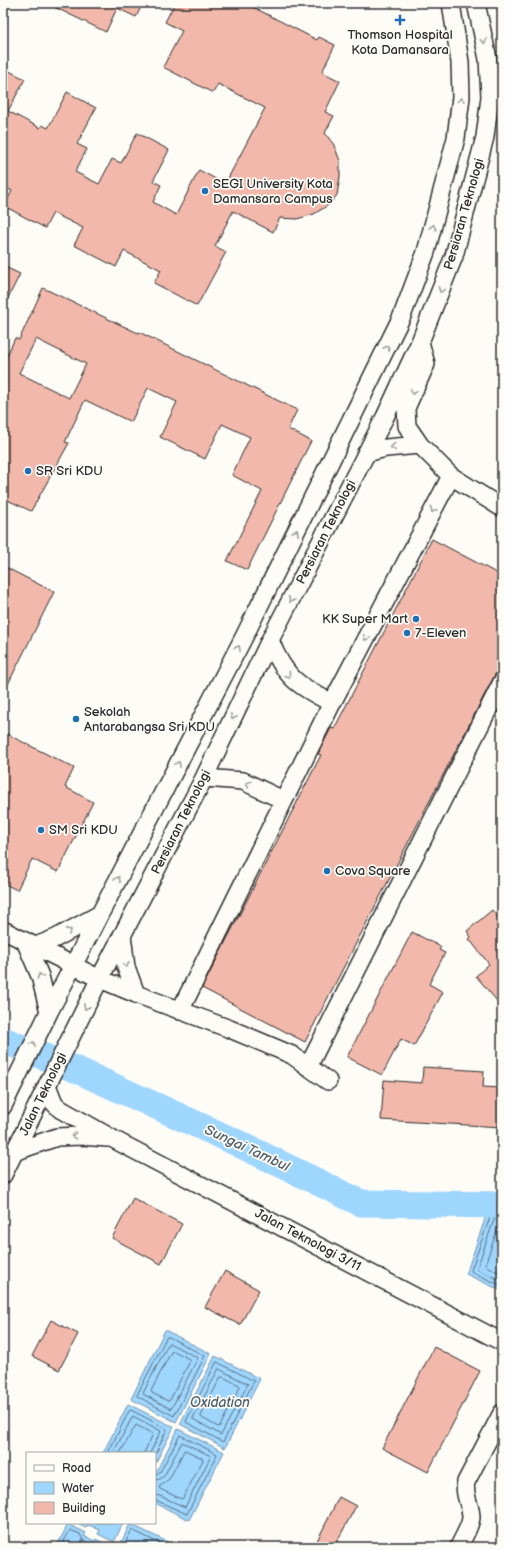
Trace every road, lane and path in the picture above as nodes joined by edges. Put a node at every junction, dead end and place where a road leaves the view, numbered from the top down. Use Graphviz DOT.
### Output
graph roads {
  1 [pos="451,3"];
  2 [pos="476,3"];
  3 [pos="420,342"];
  4 [pos="420,445"];
  5 [pos="366,453"];
  6 [pos="451,476"];
  7 [pos="502,508"];
  8 [pos="270,640"];
  9 [pos="502,682"];
  10 [pos="332,703"];
  11 [pos="204,778"];
  12 [pos="283,800"];
  13 [pos="100,913"];
  14 [pos="3,930"];
  15 [pos="122,935"];
  16 [pos="30,943"];
  17 [pos="73,966"];
  18 [pos="100,979"];
  19 [pos="136,994"];
  20 [pos="180,1011"];
  21 [pos="46,1018"];
  22 [pos="72,1035"];
  23 [pos="308,1067"];
  24 [pos="49,1081"];
  25 [pos="328,1081"];
  26 [pos="3,1106"];
  27 [pos="113,1139"];
  28 [pos="14,1152"];
  29 [pos="3,1175"];
  30 [pos="502,1342"];
  31 [pos="502,1413"];
  32 [pos="498,1431"];
  33 [pos="459,1547"];
  13 -- 1 [label="street, Persiaran Teknologi, one-way"];
  2 -- 3 [label="street, Persiaran Teknologi, one-way"];
  3 -- 4 [label="street, one-way"];
  3 -- 5 [label="street, Persiaran Teknologi"];
  4 -- 5 [label="street, one-way"];
  4 -- 6 [label="street"];
  5 -- 8 [label="street, Persiaran Teknologi, one-way"];
  6 -- 7 [label="street"];
  6 -- 10 [label="street, one-way"];
  8 -- 10 [label="street, one-way"];
  8 -- 11 [label="street, Persiaran Teknologi, one-way"];
  9 -- 23 [label="street"];
  10 -- 12 [label="street"];
  12 -- 11 [label="street, one-way"];
  11 -- 15 [label="street, Persiaran Teknologi"];
  12 -- 20 [label="street"];
  16 -- 13 [label="street, one-way"];
  13 -- 17 [label="street, Persiaran Teknologi"];
  14 -- 16 [label="street"];
  15 -- 18 [label="street, Persiaran Teknologi"];
  15 -- 19 [label="street, one-way"];
  16 -- 17 [label="street"];
  21 -- 16 [label="street, one-way"];
  17 -- 18 [label="street"];
  17 -- 21 [label="street, Persiaran Teknologi"];
  18 -- 19 [label="street"];
  18 -- 22 [label="street, Persiaran Teknologi, one-way"];
  19 -- 20 [label="street"];
  20 -- 23 [label="street"];
  26 -- 21 [label="street, one-way"];
  22 -- 24 [label="street, Jalan Teknologi"];
  23 -- 25 [label="street"];
  24 -- 27 [label="street, Jalan Teknologi 3/11"];
  24 -- 28 [label="street, Jalan Teknologi"];
  27 -- 28 [label="street, one-way"];
  27 -- 30 [label="street, Jalan Teknologi 3/11"];
  28 -- 29 [label="street, Jalan Teknologi"];
  31 -- 32 [label="street"];
  32 -- 33 [label="street"];
}
